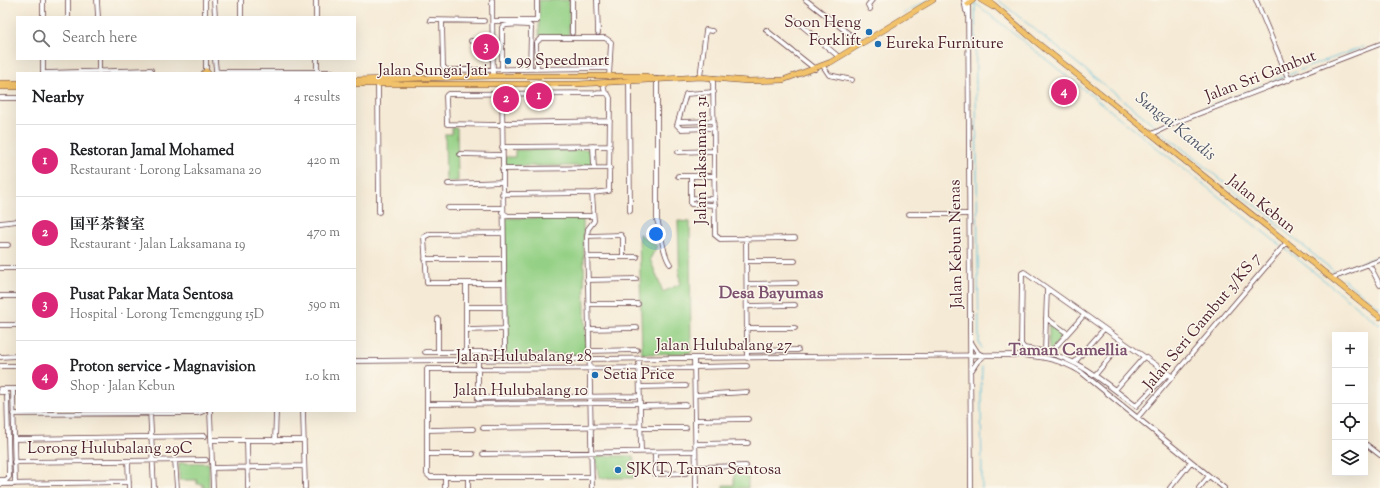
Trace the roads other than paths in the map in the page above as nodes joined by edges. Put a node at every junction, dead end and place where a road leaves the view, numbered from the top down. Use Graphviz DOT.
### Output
graph roads {
  1 [pos="43,0"];
  2 [pos="68,0"];
  3 [pos="97,0"];
  4 [pos="205,0"];
  5 [pos="214,0"];
  6 [pos="241,0"];
  7 [pos="316,0"];
  8 [pos="492,0"];
  9 [pos="537,0"];
  10 [pos="572,0"];
  11 [pos="597,0"];
  12 [pos="806,0"];
  13 [pos="872,0"];
  14 [pos="933,0"];
  15 [pos="939,0"];
  16 [pos="973,0"];
  17 [pos="981,0"];
  18 [pos="1256,0"];
  19 [pos="967,1"];
  20 [pos="988,1"];
  21 [pos="925,6"];
  22 [pos="994,7"];
  23 [pos="870,9"];
  24 [pos="43,16"];
  25 [pos="68,16"];
  26 [pos="98,16"];
  27 [pos="205,16"];
  28 [pos="215,16"];
  29 [pos="241,16"];
  30 [pos="316,16"];
  31 [pos="430,20"];
  32 [pos="796,20"];
  33 [pos="442,21"];
  34 [pos="484,21"];
  35 [pos="493,21"];
  36 [pos="712,30"];
  37 [pos="766,30"];
  38 [pos="572,33"];
  39 [pos="598,33"];
  40 [pos="493,40"];
  41 [pos="471,41"];
  42 [pos="862,44"];
  43 [pos="1380,44"];
  44 [pos="839,57"];
  45 [pos="43,60"];
  46 [pos="99,60"];
  47 [pos="317,60"];
  48 [pos="206,61"];
  49 [pos="214,61"];
  50 [pos="823,66"];
  51 [pos="502,68"];
  52 [pos="530,68"];
  53 [pos="537,68"];
  54 [pos="609,68"];
  55 [pos="493,69"];
  56 [pos="815,69"];
  57 [pos="152,70"];
  58 [pos="43,72"];
  59 [pos="99,72"];
  60 [pos="206,72"];
  61 [pos="258,72"];
  62 [pos="266,72"];
  63 [pos="317,72"];
  64 [pos="332,72"];
  65 [pos="493,76"];
  66 [pos="560,76"];
  67 [pos="504,77"];
  68 [pos="609,77"];
  69 [pos="700,77"];
  70 [pos="1288,77"];
  71 [pos="713,78"];
  72 [pos="656,79"];
  73 [pos="356,80"];
  74 [pos="852,80"];
  75 [pos="629,82"];
  76 [pos="0,83"];
  77 [pos="16,83"];
  78 [pos="604,83"];
  79 [pos="356,84"];
  80 [pos="378,84"];
  81 [pos="503,85"];
  82 [pos="560,85"];
  83 [pos="0,87"];
  84 [pos="16,87"];
  85 [pos="714,92"];
  86 [pos="605,93"];
  87 [pos="502,94"];
  88 [pos="0,98"];
  89 [pos="16,98"];
  90 [pos="610,121"];
  91 [pos="714,121"];
  92 [pos="678,122"];
  93 [pos="502,124"];
  94 [pos="714,128"];
  95 [pos="1154,132"];
  96 [pos="593,146"];
  97 [pos="610,146"];
  98 [pos="502,147"];
  99 [pos="714,151"];
  100 [pos="678,152"];
  101 [pos="460,154"];
  102 [pos="502,154"];
  103 [pos="594,168"];
  104 [pos="610,168"];
  105 [pos="502,169"];
  106 [pos="678,176"];
  107 [pos="691,176"];
  108 [pos="714,176"];
  109 [pos="502,182"];
  110 [pos="448,184"];
  111 [pos="592,193"];
  112 [pos="502,194"];
  113 [pos="691,198"];
  114 [pos="715,199"];
  115 [pos="714,205"];
  116 [pos="448,208"];
  117 [pos="502,210"];
  118 [pos="630,211"];
  119 [pos="379,212"];
  120 [pos="909,214"];
  121 [pos="969,214"];
  122 [pos="593,216"];
  123 [pos="16,221"];
  124 [pos="0,223"];
  125 [pos="502,233"];
  126 [pos="587,236"];
  127 [pos="746,238"];
  128 [pos="795,238"];
  129 [pos="0,245"];
  130 [pos="8,245"];
  131 [pos="1284,245"];
  132 [pos="587,257"];
  133 [pos="623,257"];
  134 [pos="637,257"];
  135 [pos="425,259"];
  136 [pos="503,259"];
  137 [pos="1380,260"];
  138 [pos="746,261"];
  139 [pos="795,261"];
  140 [pos="670,264"];
  141 [pos="1369,264"];
  142 [pos="0,268"];
  143 [pos="16,268"];
  144 [pos="1332,278"];
  145 [pos="636,279"];
  146 [pos="587,280"];
  147 [pos="466,283"];
  148 [pos="504,283"];
  149 [pos="796,283"];
  150 [pos="747,284"];
  151 [pos="1380,285"];
  152 [pos="1047,289"];
  153 [pos="0,296"];
  154 [pos="16,296"];
  155 [pos="588,304"];
  156 [pos="638,304"];
  157 [pos="504,306"];
  158 [pos="748,306"];
  159 [pos="795,306"];
  160 [pos="466,307"];
  161 [pos="1084,315"];
  162 [pos="1380,317"];
  163 [pos="1046,318"];
  164 [pos="438,319"];
  165 [pos="0,325"];
  166 [pos="16,325"];
  167 [pos="637,328"];
  168 [pos="747,328"];
  169 [pos="795,328"];
  170 [pos="504,329"];
  171 [pos="588,329"];
  172 [pos="1104,329"];
  173 [pos="466,330"];
  174 [pos="1068,333"];
  175 [pos="971,342"];
  176 [pos="1123,342"];
  177 [pos="637,350"];
  178 [pos="798,350"];
  179 [pos="1045,350"];
  180 [pos="588,351"];
  181 [pos="747,351"];
  182 [pos="425,352"];
  183 [pos="438,352"];
  184 [pos="466,352"];
  185 [pos="1051,352"];
  186 [pos="16,356"];
  187 [pos="971,356"];
  188 [pos="982,356"];
  189 [pos="0,357"];
  190 [pos="1144,357"];
  191 [pos="639,358"];
  192 [pos="694,358"];
  193 [pos="747,358"];
  194 [pos="589,359"];
  195 [pos="466,360"];
  196 [pos="478,360"];
  197 [pos="356,361"];
  198 [pos="1076,362"];
  199 [pos="0,366"];
  200 [pos="16,366"];
  201 [pos="747,366"];
  202 [pos="1072,366"];
  203 [pos="694,367"];
  204 [pos="589,368"];
  205 [pos="639,368"];
  206 [pos="478,369"];
  207 [pos="971,372"];
  208 [pos="1096,374"];
  209 [pos="1168,374"];
  210 [pos="1174,377"];
  211 [pos="686,386"];
  212 [pos="640,387"];
  213 [pos="0,389"];
  214 [pos="15,389"];
  215 [pos="1115,390"];
  216 [pos="0,392"];
  217 [pos="747,392"];
  218 [pos="695,395"];
  219 [pos="591,396"];
  220 [pos="640,396"];
  221 [pos="478,398"];
  222 [pos="478,403"];
  223 [pos="591,403"];
  224 [pos="427,404"];
  225 [pos="640,404"];
  226 [pos="686,405"];
  227 [pos="1145,410"];
  228 [pos="98,412"];
  229 [pos="124,412"];
  230 [pos="150,412"];
  231 [pos="177,412"];
  232 [pos="203,412"];
  233 [pos="211,412"];
  234 [pos="276,412"];
  235 [pos="303,412"];
  236 [pos="1132,413"];
  237 [pos="14,414"];
  238 [pos="1138,418"];
  239 [pos="748,419"];
  240 [pos="695,420"];
  241 [pos="1144,422"];
  242 [pos="591,426"];
  243 [pos="640,427"];
  244 [pos="483,428"];
  245 [pos="686,428"];
  246 [pos="473,429"];
  247 [pos="427,430"];
  248 [pos="205,436"];
  249 [pos="151,437"];
  250 [pos="14,438"];
  251 [pos="211,440"];
  252 [pos="275,440"];
  253 [pos="304,440"];
  254 [pos="247,441"];
  255 [pos="748,443"];
  256 [pos="695,444"];
  257 [pos="1368,446"];
  258 [pos="696,451"];
  259 [pos="592,452"];
  260 [pos="641,452"];
  261 [pos="655,452"];
  262 [pos="427,454"];
  263 [pos="473,454"];
  264 [pos="483,454"];
  265 [pos="1380,455"];
  266 [pos="175,460"];
  267 [pos="206,460"];
  268 [pos="128,461"];
  269 [pos="152,461"];
  270 [pos="14,462"];
  271 [pos="1191,462"];
  272 [pos="304,466"];
  273 [pos="746,466"];
  274 [pos="696,467"];
  275 [pos="212,468"];
  276 [pos="248,468"];
  277 [pos="686,474"];
  278 [pos="1209,476"];
  279 [pos="468,477"];
  280 [pos="592,477"];
  281 [pos="445,478"];
  282 [pos="0,480"];
  283 [pos="129,482"];
  284 [pos="0,484"];
  285 [pos="15,484"];
  286 [pos="129,488"];
  287 [pos="154,488"];
  288 [pos="177,488"];
  289 [pos="213,488"];
  290 [pos="248,488"];
  291 [pos="305,488"];
  292 [pos="445,488"];
  293 [pos="468,488"];
  294 [pos="592,488"];
  295 [pos="696,488"];
  296 [pos="971,488"];
  297 [pos="1170,488"];
  298 [pos="1199,488"];
  299 [pos="1224,488"];
  1 -- 24 [label="street"];
  2 -- 25 [label="street"];
  3 -- 26 [label="street"];
  4 -- 27 [label="street"];
  5 -- 28 [label="street"];
  6 -- 29 [label="street"];
  7 -- 30 [label="street"];
  8 -- 35 [label="street"];
  9 -- 35 [label="street"];
  10 -- 38 [label="street"];
  11 -- 39 [label="street"];
  12 -- 42 [label="street"];
  13 -- 23 [label="street"];
  14 -- 21 [label="main road, Jalan Sungai Jati"];
  15 -- 21 [label="main road"];
  16 -- 19 [label="main road"];
  17 -- 22 [label="main road, Jalan Kebun"];
  18 -- 70 [label="street"];
  19 -- 121 [label="street, Jalan Kebun Nenas"];
  20 -- 22 [label="main road, Jalan Kebun"];
  21 -- 42 [label="main road, Jalan Sungai Jati"];
  22 -- 95 [label="main road, Jalan Kebun"];
  31 -- 33 [label="street"];
  32 -- 44 [label="street"];
  33 -- 34 [label="street"];
  33 -- 55 [label="street"];
  35 -- 40 [label="street"];
  36 -- 69 [label="street"];
  37 -- 56 [label="street"];
  40 -- 41 [label="street"];
  40 -- 55 [label="street"];
  42 -- 44 [label="main road, Jalan Sungai Jati"];
  43 -- 70 [label="street, Jalan Sri Gambut"];
  44 -- 50 [label="main road, Jalan Sungai Jati"];
  45 -- 58 [label="street"];
  46 -- 59 [label="street"];
  47 -- 63 [label="street"];
  48 -- 49 [label="street"];
  48 -- 60 [label="street"];
  49 -- 61 [label="street"];
  50 -- 56 [label="main road, Jalan Sungai Jati"];
  50 -- 74 [label="street"];
  51 -- 52 [label="street"];
  51 -- 52 [label="street"];
  51 -- 55 [label="street"];
  52 -- 53 [label="street"];
  53 -- 54 [label="street"];
  53 -- 54 [label="street"];
  54 -- 68 [label="street"];
  55 -- 65 [label="street"];
  56 -- 71 [label="main road, Jalan Sungai Jati"];
  57 -- 59 [label="street"];
  61 -- 62 [label="street"];
  62 -- 63 [label="street"];
  63 -- 64 [label="street"];
  65 -- 67 [label="main road, Jalan Sungai Jati"];
  65 -- 73 [label="main road, Jalan Sungai Jati"];
  66 -- 67 [label="main road, Jalan Sungai Jati"];
  66 -- 68 [label="main road, Jalan Sungai Jati"];
  66 -- 82 [label="main road"];
  67 -- 81 [label="main road"];
  68 -- 72 [label="main road, Jalan Sungai Jati"];
  69 -- 71 [label="main road, Jalan Sungai Jati"];
  69 -- 72 [label="main road, Jalan Sungai Jati"];
  70 -- 95 [label="street, Jalan Sri Gambut"];
  71 -- 85 [label="street, Jalan Laksamana 31"];
  72 -- 75 [label="main road, Jalan Sungai Jati"];
  72 -- 140 [label="street"];
  75 -- 78 [label="main road, Jalan Sungai Jati"];
  75 -- 118 [label="street"];
  76 -- 77 [label="main road"];
  78 -- 82 [label="main road, Jalan Sungai Jati"];
  78 -- 86 [label="street"];
  79 -- 80 [label="main road, Jalan Sungai Jati"];
  80 -- 81 [label="main road, Jalan Sungai Jati"];
  80 -- 119 [label="street"];
  81 -- 82 [label="main road, Jalan Sungai Jati"];
  81 -- 87 [label="street"];
  83 -- 84 [label="main road"];
  85 -- 91 [label="street, Jalan Laksamana 31"];
  85 -- 92 [label="street"];
  86 -- 87 [label="street"];
  86 -- 90 [label="street"];
  87 -- 93 [label="street"];
  87 -- 93 [label="street"];
  88 -- 89 [label="street"];
  90 -- 93 [label="street"];
  90 -- 97 [label="street"];
  91 -- 92 [label="street"];
  91 -- 94 [label="street, Jalan Laksamana 31"];
  92 -- 94 [label="street"];
  93 -- 98 [label="street"];
  94 -- 99 [label="street, Jalan Laksamana 31"];
  95 -- 131 [label="main road, Jalan Kebun"];
  96 -- 97 [label="street"];
  96 -- 98 [label="street"];
  96 -- 103 [label="street"];
  97 -- 104 [label="street"];
  98 -- 102 [label="street"];
  99 -- 100 [label="street"];
  99 -- 108 [label="street, Jalan Laksamana 31"];
  101 -- 102 [label="street"];
  102 -- 105 [label="street"];
  103 -- 104 [label="street"];
  103 -- 105 [label="street"];
  104 -- 111 [label="street"];
  105 -- 109 [label="street"];
  106 -- 107 [label="street"];
  107 -- 108 [label="street"];
  107 -- 113 [label="street"];
  108 -- 114 [label="street, Jalan Laksamana 31"];
  109 -- 110 [label="street"];
  109 -- 112 [label="street"];
  111 -- 112 [label="street"];
  111 -- 122 [label="street"];
  112 -- 117 [label="street"];
  113 -- 114 [label="street"];
  113 -- 115 [label="street"];
  114 -- 115 [label="street, Jalan Laksamana 31"];
  115 -- 127 [label="street, Jalan Laksamana 31"];
  116 -- 117 [label="street"];
  117 -- 122 [label="street"];
  117 -- 125 [label="street"];
  120 -- 121 [label="street"];
  121 -- 175 [label="street, Jalan Kebun Nenas"];
  122 -- 126 [label="street"];
  123 -- 124 [label="street"];
  125 -- 135 [label="street"];
  125 -- 136 [label="street"];
  126 -- 132 [label="street"];
  126 -- 133 [label="street"];
  127 -- 128 [label="street"];
  127 -- 138 [label="street"];
  129 -- 130 [label="street"];
  131 -- 144 [label="main road, Jalan Kebun"];
  131 -- 210 [label="street, Jalan Seri Gambut 3/KS 7"];
  132 -- 133 [label="street"];
  132 -- 146 [label="street"];
  133 -- 134 [label="street"];
  135 -- 136 [label="street"];
  135 -- 147 [label="street"];
  136 -- 148 [label="street"];
  137 -- 141 [label="street"];
  138 -- 139 [label="street"];
  138 -- 150 [label="street"];
  141 -- 144 [label="street"];
  141 -- 151 [label="street"];
  142 -- 143 [label="street"];
  144 -- 162 [label="main road, Jalan Kebun"];
  145 -- 146 [label="street"];
  146 -- 155 [label="street"];
  147 -- 148 [label="street"];
  147 -- 160 [label="street"];
  148 -- 157 [label="street"];
  149 -- 150 [label="street"];
  150 -- 158 [label="street"];
  152 -- 161 [label="street"];
  152 -- 163 [label="street"];
  152 -- 179 [label="street"];
  153 -- 154 [label="street"];
  155 -- 156 [label="street"];
  155 -- 171 [label="street"];
  157 -- 160 [label="street"];
  157 -- 170 [label="street"];
  158 -- 159 [label="street"];
  158 -- 168 [label="street"];
  160 -- 173 [label="street"];
  161 -- 172 [label="street"];
  161 -- 174 [label="street"];
  163 -- 174 [label="street"];
  163 -- 179 [label="street"];
  164 -- 183 [label="street"];
  165 -- 166 [label="street"];
  167 -- 171 [label="street"];
  168 -- 169 [label="street"];
  168 -- 181 [label="street"];
  170 -- 173 [label="street"];
  170 -- 184 [label="street"];
  171 -- 180 [label="street"];
  172 -- 176 [label="street"];
  172 -- 198 [label="street"];
  173 -- 184 [label="street"];
  174 -- 185 [label="street"];
  175 -- 187 [label="street, Jalan Kebun Nenas"];
  175 -- 188 [label="street"];
  176 -- 190 [label="street"];
  176 -- 208 [label="street"];
  177 -- 180 [label="street"];
  178 -- 181 [label="street"];
  179 -- 185 [label="street"];
  180 -- 194 [label="street"];
  181 -- 193 [label="street"];
  182 -- 183 [label="street"];
  183 -- 184 [label="street"];
  184 -- 195 [label="street"];
  185 -- 198 [label="street"];
  186 -- 189 [label="street"];
  187 -- 188 [label="street, Jalan Hulubalang 27"];
  187 -- 193 [label="street, Jalan Hulubalang 27"];
  187 -- 207 [label="street, Jalan Kebun Nenas"];
  188 -- 202 [label="street, Jalan Hulubalang 27"];
  188 -- 207 [label="street"];
  190 -- 209 [label="street"];
  190 -- 215 [label="street"];
  191 -- 192 [label="street, Jalan Hulubalang 27"];
  191 -- 194 [label="street, Jalan Hulubalang 27"];
  191 -- 205 [label="street"];
  192 -- 193 [label="street, Jalan Hulubalang 27"];
  192 -- 203 [label="street"];
  194 -- 196 [label="street, Jalan Hulubalang 27"];
  194 -- 204 [label="street"];
  195 -- 196 [label="street, Jalan Hulubalang 27"];
  195 -- 197 [label="street, Jalan Hulubalang 27"];
  196 -- 206 [label="street"];
  198 -- 202 [label="street"];
  198 -- 208 [label="street"];
  199 -- 200 [label="street"];
  201 -- 203 [label="street, Jalan Hulubalang 28"];
  202 -- 236 [label="street"];
  203 -- 205 [label="street, Jalan Hulubalang 28"];
  203 -- 218 [label="street"];
  204 -- 205 [label="street, Jalan Hulubalang 28"];
  204 -- 206 [label="street, Jalan Hulubalang 28"];
  204 -- 219 [label="street"];
  205 -- 212 [label="street"];
  206 -- 221 [label="street"];
  206 -- 224 [label="street, Jalan Hulubalang 28"];
  207 -- 296 [label="street, Jalan Kebun Nenas"];
  208 -- 215 [label="street"];
  209 -- 210 [label="street"];
  209 -- 215 [label="street"];
  210 -- 227 [label="street, Jalan Seri Gambut 3/KS 7"];
  211 -- 212 [label="street"];
  212 -- 220 [label="street"];
  213 -- 214 [label="street"];
  214 -- 237 [label="street"];
  216 -- 282 [label="street"];
  217 -- 218 [label="street"];
  218 -- 240 [label="street"];
  219 -- 220 [label="street, Jalan Hulubalang 10"];
  219 -- 221 [label="street, Jalan Hulubalang 10"];
  219 -- 223 [label="street"];
  220 -- 225 [label="street"];
  221 -- 222 [label="street"];
  222 -- 223 [label="street, Jalan Hulubalang 10"];
  222 -- 224 [label="street, Jalan Hulubalang 10"];
  223 -- 225 [label="street, Jalan Hulubalang 10"];
  223 -- 242 [label="street"];
  224 -- 247 [label="street"];
  225 -- 226 [label="street, Jalan Hulubalang 10"];
  225 -- 243 [label="street"];
  227 -- 236 [label="street"];
  227 -- 238 [label="street, Jalan Seri Gambut 3/KS 7"];
  227 -- 241 [label="street"];
  228 -- 229 [label="street"];
  228 -- 237 [label="street"];
  229 -- 230 [label="street"];
  230 -- 231 [label="street"];
  230 -- 249 [label="street"];
  231 -- 232 [label="street"];
  233 -- 251 [label="street"];
  234 -- 252 [label="street"];
  235 -- 253 [label="street"];
  236 -- 238 [label="street"];
  237 -- 250 [label="street"];
  238 -- 241 [label="street"];
  239 -- 240 [label="street"];
  240 -- 256 [label="street"];
  241 -- 271 [label="street"];
  242 -- 243 [label="street"];
  242 -- 244 [label="street"];
  242 -- 259 [label="street"];
  243 -- 245 [label="street"];
  243 -- 260 [label="street"];
  246 -- 247 [label="street"];
  247 -- 262 [label="street"];
  248 -- 249 [label="street"];
  249 -- 250 [label="street"];
  249 -- 269 [label="street"];
  250 -- 270 [label="street"];
  251 -- 254 [label="street"];
  251 -- 275 [label="street"];
  252 -- 253 [label="street"];
  252 -- 254 [label="street"];
  253 -- 272 [label="street"];
  254 -- 276 [label="street"];
  255 -- 256 [label="street"];
  256 -- 258 [label="street"];
  257 -- 265 [label="street"];
  258 -- 261 [label="street"];
  258 -- 274 [label="street"];
  259 -- 260 [label="street"];
  259 -- 264 [label="street"];
  259 -- 280 [label="street"];
  260 -- 261 [label="street"];
  261 -- 277 [label="street"];
  262 -- 263 [label="street"];
  262 -- 281 [label="street"];
  266 -- 267 [label="street, Lorong Hulubalang 29C"];
  266 -- 269 [label="street, Lorong Hulubalang 29C"];
  266 -- 288 [label="street"];
  268 -- 269 [label="street, Lorong Hulubalang 29C"];
  268 -- 270 [label="street, Lorong Hulubalang 29C"];
  268 -- 283 [label="street"];
  269 -- 287 [label="street"];
  270 -- 285 [label="street"];
  271 -- 278 [label="street"];
  271 -- 297 [label="street"];
  272 -- 276 [label="street"];
  272 -- 291 [label="street"];
  273 -- 274 [label="street"];
  274 -- 295 [label="street"];
  275 -- 276 [label="street"];
  275 -- 289 [label="street"];
  276 -- 290 [label="street"];
  278 -- 298 [label="street"];
  278 -- 299 [label="street"];
  279 -- 280 [label="street"];
  279 -- 281 [label="street"];
  279 -- 293 [label="street"];
  280 -- 294 [label="street"];
  281 -- 292 [label="street"];
  283 -- 285 [label="street"];
  283 -- 286 [label="street"];
  284 -- 285 [label="street"];
}
